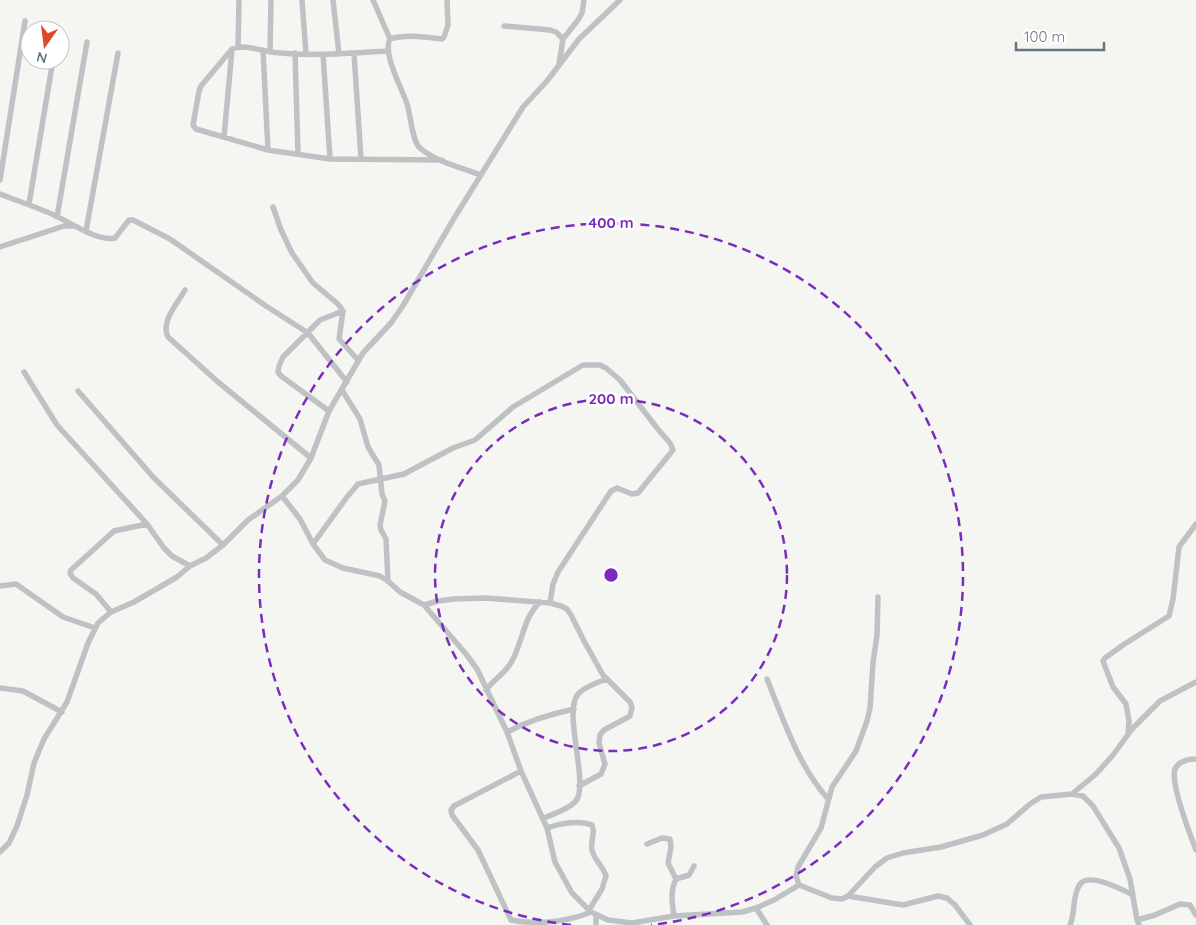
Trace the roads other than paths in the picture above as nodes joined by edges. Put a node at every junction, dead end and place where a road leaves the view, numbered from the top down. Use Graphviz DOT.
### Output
graph roads {
  1 [pos="239,0"];
  2 [pos="270,0"];
  3 [pos="302,0"];
  4 [pos="333,0"];
  5 [pos="373,0"];
  6 [pos="447,0"];
  7 [pos="584,0"];
  8 [pos="620,0"];
  9 [pos="504,26"];
  10 [pos="390,39"];
  11 [pos="563,39"];
  12 [pos="87,42"];
  13 [pos="235,48"];
  14 [pos="263,50"];
  15 [pos="388,51"];
  16 [pos="270,52"];
  17 [pos="20,53"];
  18 [pos="118,53"];
  19 [pos="295,53"];
  20 [pos="354,53"];
  21 [pos="306,54"];
  22 [pos="323,54"];
  23 [pos="339,54"];
  24 [pos="558,64"];
  25 [pos="51,70"];
  26 [pos="224,137"];
  27 [pos="268,150"];
  28 [pos="298,154"];
  29 [pos="330,159"];
  30 [pos="361,159"];
  31 [pos="442,160"];
  32 [pos="480,176"];
  33 [pos="0,180"];
  34 [pos="0,194"];
  35 [pos="29,204"];
  36 [pos="273,207"];
  37 [pos="57,216"];
  38 [pos="76,226"];
  39 [pos="86,231"];
  40 [pos="0,247"];
  41 [pos="185,290"];
  42 [pos="343,311"];
  43 [pos="308,333"];
  44 [pos="358,360"];
  45 [pos="24,372"];
  46 [pos="347,382"];
  47 [pos="342,390"];
  48 [pos="78,391"];
  49 [pos="329,410"];
  50 [pos="311,458"];
  51 [pos="381,481"];
  52 [pos="282,496"];
  53 [pos="147,524"];
  54 [pos="1196,524"];
  55 [pos="313,544"];
  56 [pos="223,545"];
  57 [pos="190,566"];
  58 [pos="388,581"];
  59 [pos="0,586"];
  60 [pos="878,597"];
  61 [pos="540,602"];
  62 [pos="550,603"];
  63 [pos="424,605"];
  64 [pos="111,612"];
  65 [pos="94,628"];
  66 [pos="607,679"];
  67 [pos="767,679"];
  68 [pos="1196,682"];
  69 [pos="0,688"];
  70 [pos="486,690"];
  71 [pos="574,709"];
  72 [pos="62,712"];
  73 [pos="507,732"];
  74 [pos="1128,735"];
  75 [pos="1196,759"];
  76 [pos="521,771"];
  77 [pos="579,786"];
  78 [pos="1072,794"];
  79 [pos="828,799"];
  80 [pos="544,818"];
  81 [pos="548,828"];
  82 [pos="647,844"];
  83 [pos="1196,850"];
  84 [pos="0,852"];
  85 [pos="694,866"];
  86 [pos="676,879"];
  87 [pos="799,886"];
  88 [pos="1134,895"];
  89 [pos="848,896"];
  90 [pos="756,908"];
  91 [pos="592,912"];
  92 [pos="1196,915"];
  93 [pos="674,916"];
  94 [pos="1138,923"];
  95 [pos="530,925"];
  96 [pos="596,925"];
  97 [pos="767,925"];
  98 [pos="970,925"];
  99 [pos="1070,925"];
  1 -- 13 [label="street"];
  2 -- 16 [label="street"];
  3 -- 21 [label="street"];
  4 -- 23 [label="street"];
  5 -- 10 [label="street"];
  6 -- 10 [label="street"];
  7 -- 11 [label="street"];
  8 -- 24 [label="street"];
  9 -- 11 [label="street"];
  10 -- 15 [label="street"];
  11 -- 24 [label="street"];
  12 -- 37 [label="street"];
  13 -- 14 [label="street"];
  13 -- 26 [label="street"];
  13 -- 26 [label="street"];
  14 -- 16 [label="street"];
  14 -- 27 [label="street"];
  15 -- 20 [label="street"];
  15 -- 31 [label="street"];
  16 -- 19 [label="street"];
  17 -- 33 [label="street"];
  18 -- 39 [label="street"];
  19 -- 21 [label="street"];
  19 -- 28 [label="street"];
  20 -- 23 [label="street"];
  20 -- 30 [label="street"];
  21 -- 22 [label="street"];
  22 -- 23 [label="street"];
  22 -- 29 [label="street"];
  24 -- 32 [label="street"];
  25 -- 35 [label="street"];
  26 -- 27 [label="street"];
  27 -- 28 [label="street"];
  28 -- 29 [label="street"];
  29 -- 30 [label="street"];
  30 -- 31 [label="street"];
  31 -- 32 [label="street"];
  32 -- 44 [label="street"];
  34 -- 35 [label="street"];
  35 -- 37 [label="street"];
  36 -- 42 [label="street"];
  37 -- 38 [label="street"];
  38 -- 39 [label="street"];
  38 -- 40 [label="street"];
  39 -- 43 [label="street"];
  41 -- 50 [label="street"];
  42 -- 43 [label="street"];
  42 -- 44 [label="street"];
  43 -- 46 [label="street"];
  43 -- 49 [label="street"];
  44 -- 46 [label="street"];
  45 -- 53 [label="street"];
  46 -- 47 [label="street"];
  47 -- 49 [label="street"];
  47 -- 51 [label="street"];
  48 -- 56 [label="street"];
  49 -- 50 [label="street"];
  50 -- 52 [label="street"];
  51 -- 55 [label="street"];
  51 -- 58 [label="street"];
  51 -- 62 [label="street"];
  52 -- 55 [label="street"];
  52 -- 56 [label="street"];
  53 -- 57 [label="street"];
  53 -- 64 [label="street"];
  54 -- 74 [label="street"];
  55 -- 58 [label="street"];
  56 -- 57 [label="street"];
  57 -- 64 [label="street"];
  58 -- 63 [label="street"];
  59 -- 65 [label="street"];
  60 -- 79 [label="street"];
  61 -- 62 [label="street"];
  61 -- 63 [label="street"];
  61 -- 70 [label="street"];
  62 -- 66 [label="street"];
  63 -- 70 [label="street"];
  64 -- 65 [label="street"];
  65 -- 72 [label="street"];
  66 -- 71 [label="street"];
  66 -- 77 [label="street"];
  67 -- 79 [label="street"];
  68 -- 74 [label="street"];
  69 -- 72 [label="street"];
  70 -- 73 [label="street"];
  71 -- 73 [label="street"];
  71 -- 77 [label="street"];
  72 -- 84 [label="street"];
  73 -- 76 [label="street"];
  74 -- 78 [label="street"];
  75 -- 83 [label="street"];
  76 -- 80 [label="street"];
  76 -- 95 [label="street"];
  77 -- 80 [label="street"];
  78 -- 88 [label="street"];
  78 -- 89 [label="street"];
  79 -- 87 [label="street"];
  80 -- 81 [label="street"];
  81 -- 91 [label="street"];
  81 -- 91 [label="street"];
  82 -- 86 [label="street"];
  85 -- 86 [label="street"];
  86 -- 93 [label="street"];
  87 -- 89 [label="street"];
  87 -- 90 [label="street"];
  88 -- 94 [label="street"];
  88 -- 99 [label="street"];
  89 -- 98 [label="street"];
  90 -- 93 [label="street"];
  90 -- 97 [label="street"];
  91 -- 93 [label="street"];
  91 -- 95 [label="street"];
  91 -- 96 [label="street"];
  92 -- 94 [label="street"];
}
